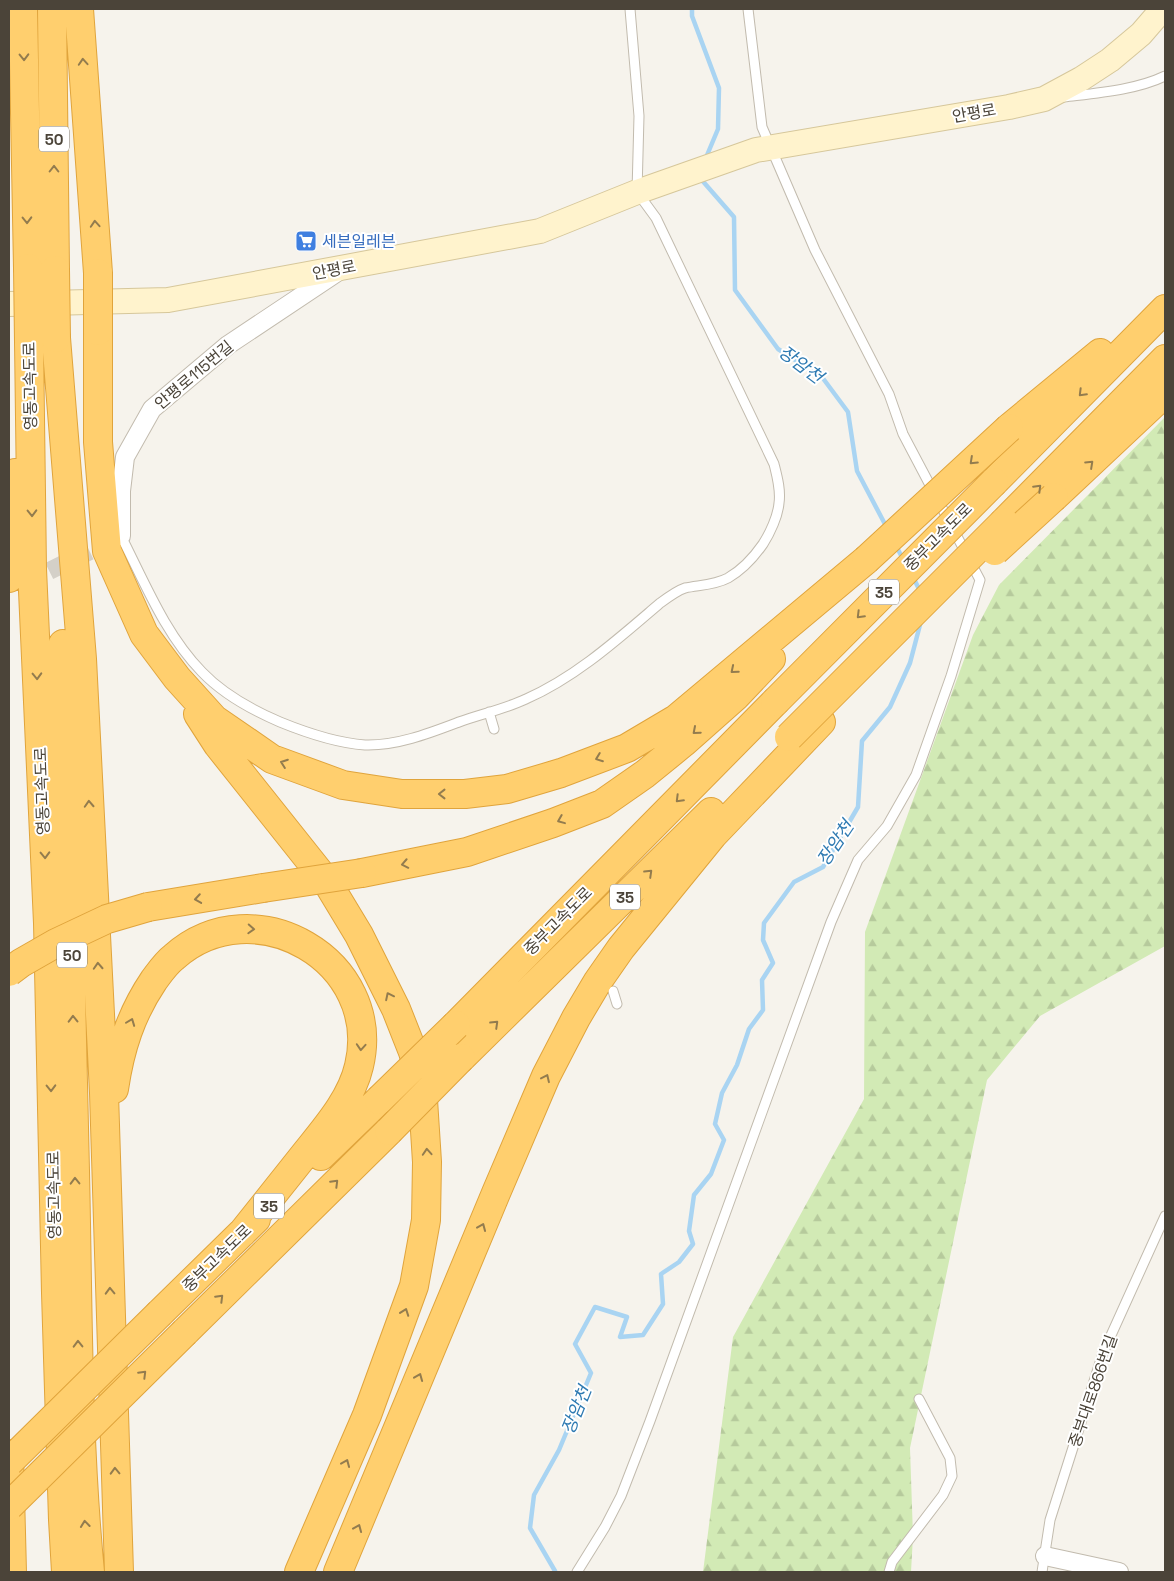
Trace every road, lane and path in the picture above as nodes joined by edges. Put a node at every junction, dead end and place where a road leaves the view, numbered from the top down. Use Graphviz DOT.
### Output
graph roads {
  1 [pos="23,9"];
  2 [pos="52,9"];
  3 [pos="79,9"];
  4 [pos="630,9"];
  5 [pos="748,9"];
  6 [pos="1161,9"];
  7 [pos="1165,76"];
  8 [pos="1044,99"];
  9 [pos="764,149"];
  10 [pos="644,190"];
  11 [pos="346,266"];
  12 [pos="1165,296"];
  13 [pos="9,304"];
  14 [pos="1165,309"];
  15 [pos="56,338"];
  16 [pos="29,342"];
  17 [pos="1165,359"];
  18 [pos="1165,393"];
  19 [pos="121,536"];
  20 [pos="866,560"];
  21 [pos="9,578"];
  22 [pos="164,661"];
  23 [pos="489,712"];
  24 [pos="494,729"];
  25 [pos="9,972"];
  26 [pos="613,991"];
  27 [pos="617,1004"];
  28 [pos="106,1155"];
  29 [pos="1165,1216"];
  30 [pos="242,1233"];
  31 [pos="919,1399"];
  32 [pos="9,1454"];
  33 [pos="9,1462"];
  34 [pos="9,1506"];
  35 [pos="1043,1564"];
  36 [pos="12,1572"];
  37 [pos="66,1572"];
  38 [pos="90,1572"];
  39 [pos="119,1572"];
  40 [pos="299,1572"];
  41 [pos="338,1572"];
  42 [pos="577,1572"];
  43 [pos="889,1572"];
  44 [pos="1119,1572"];
  1 -- 16 [label="highway, 영동고속도로 / 50, one-way, bridge"];
  15 -- 2 [label="highway, 영동고속도로 / 50, one-way, bridge"];
  22 -- 3 [label="highway, one-way, bridge"];
  4 -- 10 [label="lane"];
  5 -- 9 [label="lane"];
  6 -- 8 [label="street, 안평로"];
  7 -- 8 [label="lane"];
  8 -- 9 [label="street, 안평로"];
  9 -- 10 [label="street, 안평로"];
  9 -- 42 [label="lane"];
  10 -- 11 [label="street, 안평로"];
  10 -- 23 [label="lane"];
  11 -- 13 [label="street, 안평로"];
  11 -- 19 [label="street, 안평로115번길"];
  12 -- 20 [label="highway, one-way, bridge"];
  14 -- 30 [label="highway, 중부고속도로 / 35, one-way, bridge"];
  28 -- 15 [label="highway, one-way"];
  38 -- 15 [label="highway, 영동고속도로 / 50, one-way"];
  16 -- 21 [label="highway"];
  16 -- 37 [label="highway, 영동고속도로 / 50, one-way"];
  34 -- 17 [label="highway, 중부고속도로 / 35, one-way, bridge"];
  41 -- 18 [label="highway, one-way, bridge"];
  19 -- 23 [label="lane"];
  20 -- 22 [label="highway, one-way"];
  20 -- 25 [label="highway, one-way, bridge"];
  40 -- 22 [label="highway, one-way"];
  23 -- 24 [label="lane"];
  26 -- 27 [label="lane"];
  28 -- 30 [label="highway, one-way"];
  39 -- 28 [label="highway, one-way"];
  29 -- 35 [label="lane, 중부대로866번길"];
  30 -- 33 [label="highway, 중부고속도로 / 35, bridge"];
  31 -- 43 [label="lane"];
  32 -- 36 [label="highway"];
  35 -- 44 [label="street"];
}
